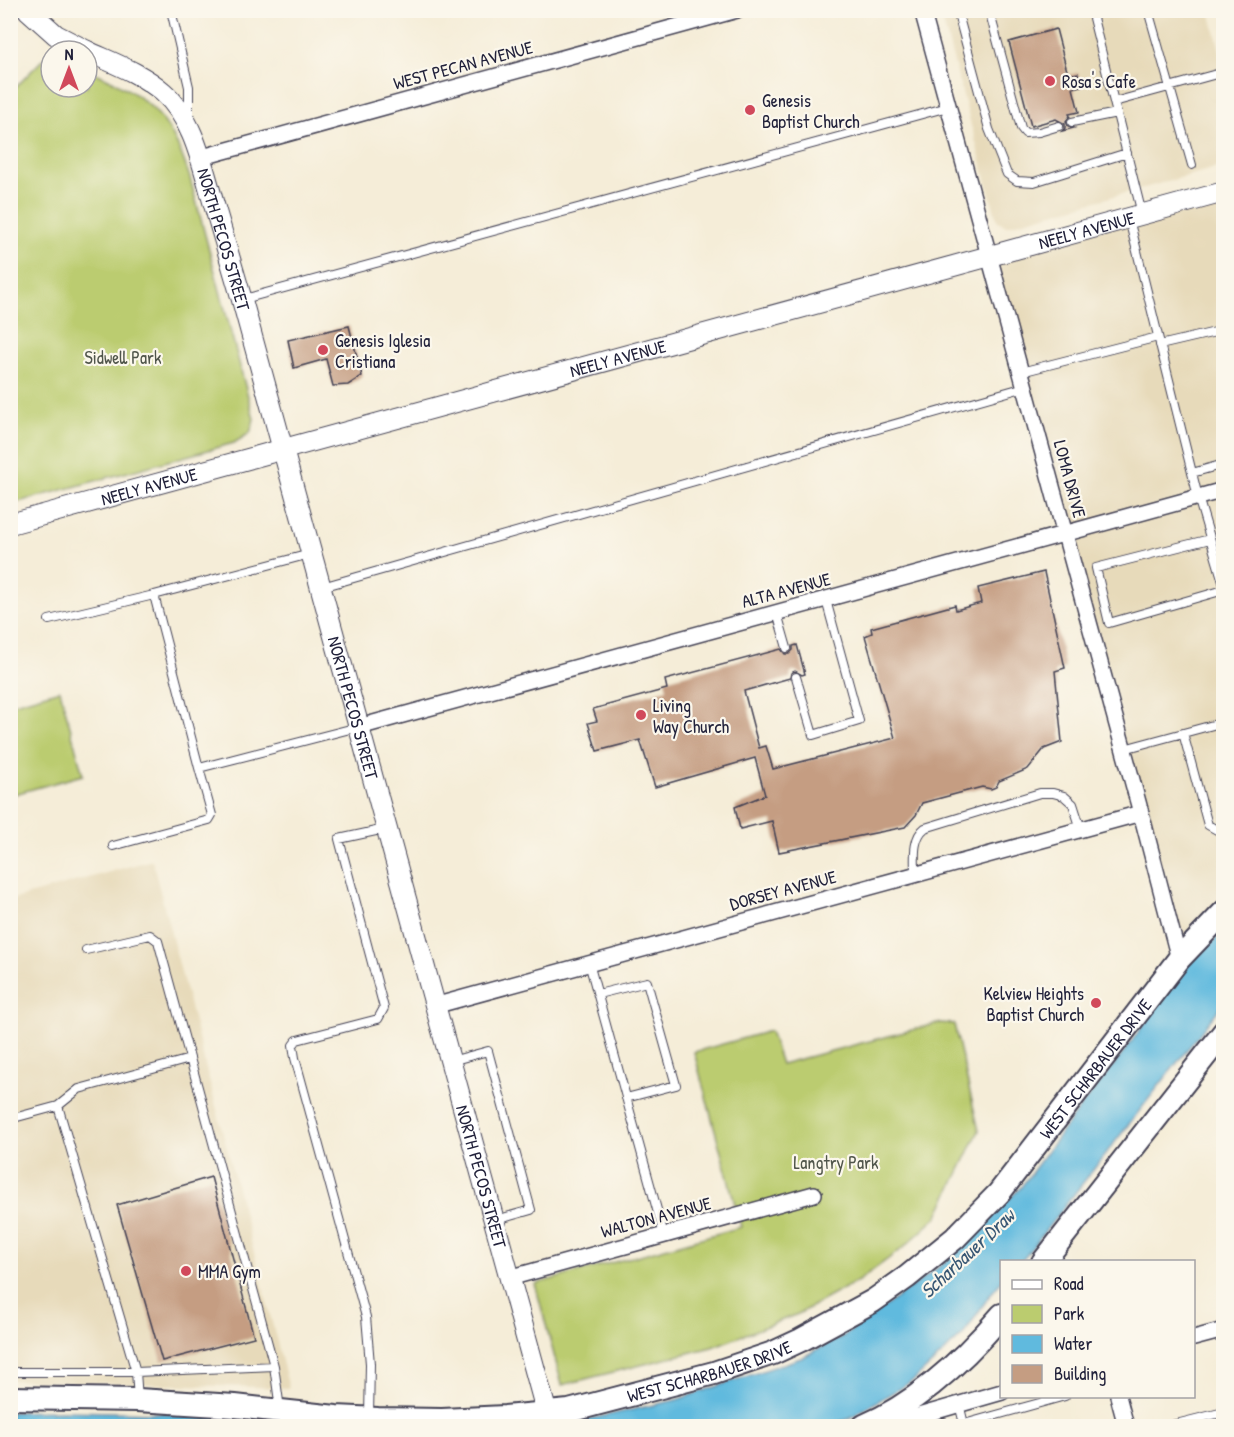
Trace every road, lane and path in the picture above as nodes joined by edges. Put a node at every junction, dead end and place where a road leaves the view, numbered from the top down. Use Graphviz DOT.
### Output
graph roads {
  1 [pos="28,10"];
  2 [pos="171,10"];
  3 [pos="737,10"];
  4 [pos="922,10"];
  5 [pos="957,10"];
  6 [pos="989,10"];
  7 [pos="1091,10"];
  8 [pos="1148,10"];
  9 [pos="64,39"];
  10 [pos="99,57"];
  11 [pos="1224,72"];
  12 [pos="1170,86"];
  13 [pos="1114,102"];
  14 [pos="948,107"];
  15 [pos="1117,112"];
  16 [pos="1072,123"];
  17 [pos="1059,126"];
  18 [pos="189,128"];
  19 [pos="1127,153"];
  20 [pos="199,158"];
  21 [pos="1192,165"];
  22 [pos="1224,192"];
  23 [pos="1135,216"];
  24 [pos="989,255"];
  25 [pos="242,300"];
  26 [pos="1224,330"];
  27 [pos="1159,341"];
  28 [pos="1023,379"];
  29 [pos="283,450"];
  30 [pos="1224,464"];
  31 [pos="1192,473"];
  32 [pos="1224,490"];
  33 [pos="1198,497"];
  34 [pos="10,524"];
  35 [pos="1065,534"];
  36 [pos="1210,539"];
  37 [pos="311,554"];
  38 [pos="1224,585"];
  39 [pos="320,587"];
  40 [pos="1224,590"];
  41 [pos="154,596"];
  42 [pos="826,600"];
  43 [pos="777,613"];
  44 [pos="49,620"];
  45 [pos="787,648"];
  46 [pos="796,677"];
  47 [pos="1224,722"];
  48 [pos="359,727"];
  49 [pos="1183,733"];
  50 [pos="1124,749"];
  51 [pos="199,768"];
  52 [pos="1141,813"];
  53 [pos="386,829"];
  54 [pos="1081,829"];
  55 [pos="1224,834"];
  56 [pos="113,846"];
  57 [pos="915,874"];
  58 [pos="1224,912"];
  59 [pos="86,950"];
  60 [pos="1179,959"];
  61 [pos="589,963"];
  62 [pos="598,994"];
  63 [pos="435,1006"];
  64 [pos="1224,1032"];
  65 [pos="190,1059"];
  66 [pos="449,1062"];
  67 [pos="626,1098"];
  68 [pos="58,1106"];
  69 [pos="10,1119"];
  70 [pos="814,1194"];
  71 [pos="493,1221"];
  72 [pos="664,1235"];
  73 [pos="1046,1260"];
  74 [pos="509,1278"];
  75 [pos="1000,1317"];
  76 [pos="1224,1330"];
  77 [pos="1195,1338"];
  78 [pos="274,1366"];
  79 [pos="10,1372"];
  80 [pos="136,1372"];
  81 [pos="1000,1394"];
  82 [pos="10,1398"];
  83 [pos="1002,1398"];
  84 [pos="1058,1398"];
  85 [pos="1119,1398"];
  86 [pos="138,1400"];
  87 [pos="959,1404"];
  88 [pos="280,1411"];
  89 [pos="1006,1412"];
  90 [pos="1224,1412"];
  91 [pos="546,1414"];
  92 [pos="369,1418"];
  93 [pos="864,1426"];
  94 [pos="884,1426"];
  95 [pos="1126,1426"];
  96 [pos="1168,1426"];
  1 -- 9 [label="street, NORTH PECOS STREET"];
  2 -- 18 [label="lane"];
  3 -- 20 [label="street, WEST PECAN AVENUE"];
  4 -- 14 [label="street, LOMA DRIVE"];
  5 -- 19 [label="lane"];
  6 -- 17 [label="lane"];
  7 -- 13 [label="lane"];
  8 -- 12 [label="lane"];
  10 -- 18 [label="street, NORTH PECOS STREET"];
  11 -- 12 [label="lane"];
  12 -- 13 [label="lane"];
  12 -- 21 [label="lane"];
  13 -- 15 [label="lane"];
  14 -- 24 [label="street, LOMA DRIVE"];
  14 -- 25 [label="lane"];
  15 -- 16 [label="lane"];
  15 -- 19 [label="lane"];
  18 -- 20 [label="street, NORTH PECOS STREET"];
  19 -- 23 [label="lane"];
  20 -- 25 [label="street, NORTH PECOS STREET"];
  22 -- 23 [label="street, NEELY AVENUE"];
  23 -- 24 [label="street, NEELY AVENUE"];
  23 -- 27 [label="lane"];
  24 -- 28 [label="street, LOMA DRIVE"];
  24 -- 29 [label="street, NEELY AVENUE"];
  25 -- 29 [label="street, NORTH PECOS STREET"];
  26 -- 27 [label="lane"];
  27 -- 28 [label="lane"];
  27 -- 31 [label="lane"];
  28 -- 35 [label="street, LOMA DRIVE"];
  28 -- 39 [label="lane"];
  29 -- 34 [label="street, NEELY AVENUE"];
  29 -- 37 [label="street, NORTH PECOS STREET"];
  30 -- 31 [label="lane"];
  31 -- 33 [label="lane"];
  32 -- 33 [label="street, ALTA AVENUE"];
  33 -- 35 [label="street, ALTA AVENUE"];
  33 -- 36 [label="lane"];
  35 -- 42 [label="street, ALTA AVENUE"];
  35 -- 50 [label="street, LOMA DRIVE"];
  36 -- 38 [label="lane"];
  36 -- 40 [label="lane"];
  37 -- 39 [label="street, NORTH PECOS STREET"];
  37 -- 41 [label="lane"];
  39 -- 48 [label="street, NORTH PECOS STREET"];
  41 -- 44 [label="lane"];
  41 -- 51 [label="lane"];
  42 -- 43 [label="street, ALTA AVENUE"];
  42 -- 46 [label="lane"];
  43 -- 45 [label="lane"];
  43 -- 48 [label="street, ALTA AVENUE"];
  47 -- 49 [label="lane"];
  48 -- 51 [label="lane"];
  48 -- 53 [label="street, NORTH PECOS STREET"];
  49 -- 50 [label="lane"];
  49 -- 55 [label="lane"];
  50 -- 52 [label="street, LOMA DRIVE"];
  51 -- 56 [label="lane"];
  52 -- 54 [label="street, DORSEY AVENUE"];
  52 -- 60 [label="street, LOMA DRIVE"];
  53 -- 63 [label="street, NORTH PECOS STREET"];
  53 -- 92 [label="lane"];
  54 -- 57 [label="street, DORSEY AVENUE"];
  54 -- 57 [label="lane"];
  57 -- 61 [label="street, DORSEY AVENUE"];
  58 -- 60 [label="main road, WEST SCHARBAUER DRIVE"];
  59 -- 65 [label="lane"];
  60 -- 91 [label="main road, WEST SCHARBAUER DRIVE"];
  61 -- 62 [label="lane"];
  61 -- 63 [label="street, DORSEY AVENUE"];
  62 -- 67 [label="lane"];
  62 -- 67 [label="lane"];
  63 -- 66 [label="street, NORTH PECOS STREET"];
  64 -- 73 [label="main road"];
  65 -- 68 [label="lane"];
  65 -- 78 [label="lane"];
  66 -- 71 [label="street, NORTH PECOS STREET"];
  66 -- 71 [label="lane"];
  67 -- 72 [label="lane"];
  68 -- 69 [label="lane"];
  68 -- 80 [label="lane"];
  70 -- 72 [label="street, WALTON AVENUE"];
  71 -- 74 [label="street, NORTH PECOS STREET"];
  72 -- 74 [label="street, WALTON AVENUE"];
  74 -- 91 [label="street, NORTH PECOS STREET"];
  75 -- 93 [label="main road"];
  76 -- 77 [label="street"];
  78 -- 80 [label="lane"];
  78 -- 88 [label="lane"];
  79 -- 80 [label="lane"];
  80 -- 86 [label="lane"];
  81 -- 87 [label="street"];
  82 -- 86 [label="main road, WEST SCHARBAUER DRIVE"];
  83 -- 89 [label="lane"];
  84 -- 89 [label="lane"];
  85 -- 95 [label="street"];
  86 -- 88 [label="main road, WEST SCHARBAUER DRIVE"];
  87 -- 89 [label="lane"];
  87 -- 94 [label="street"];
  88 -- 92 [label="main road, WEST SCHARBAUER DRIVE"];
  90 -- 96 [label="lane"];
  91 -- 92 [label="main road, WEST SCHARBAUER DRIVE"];
}
